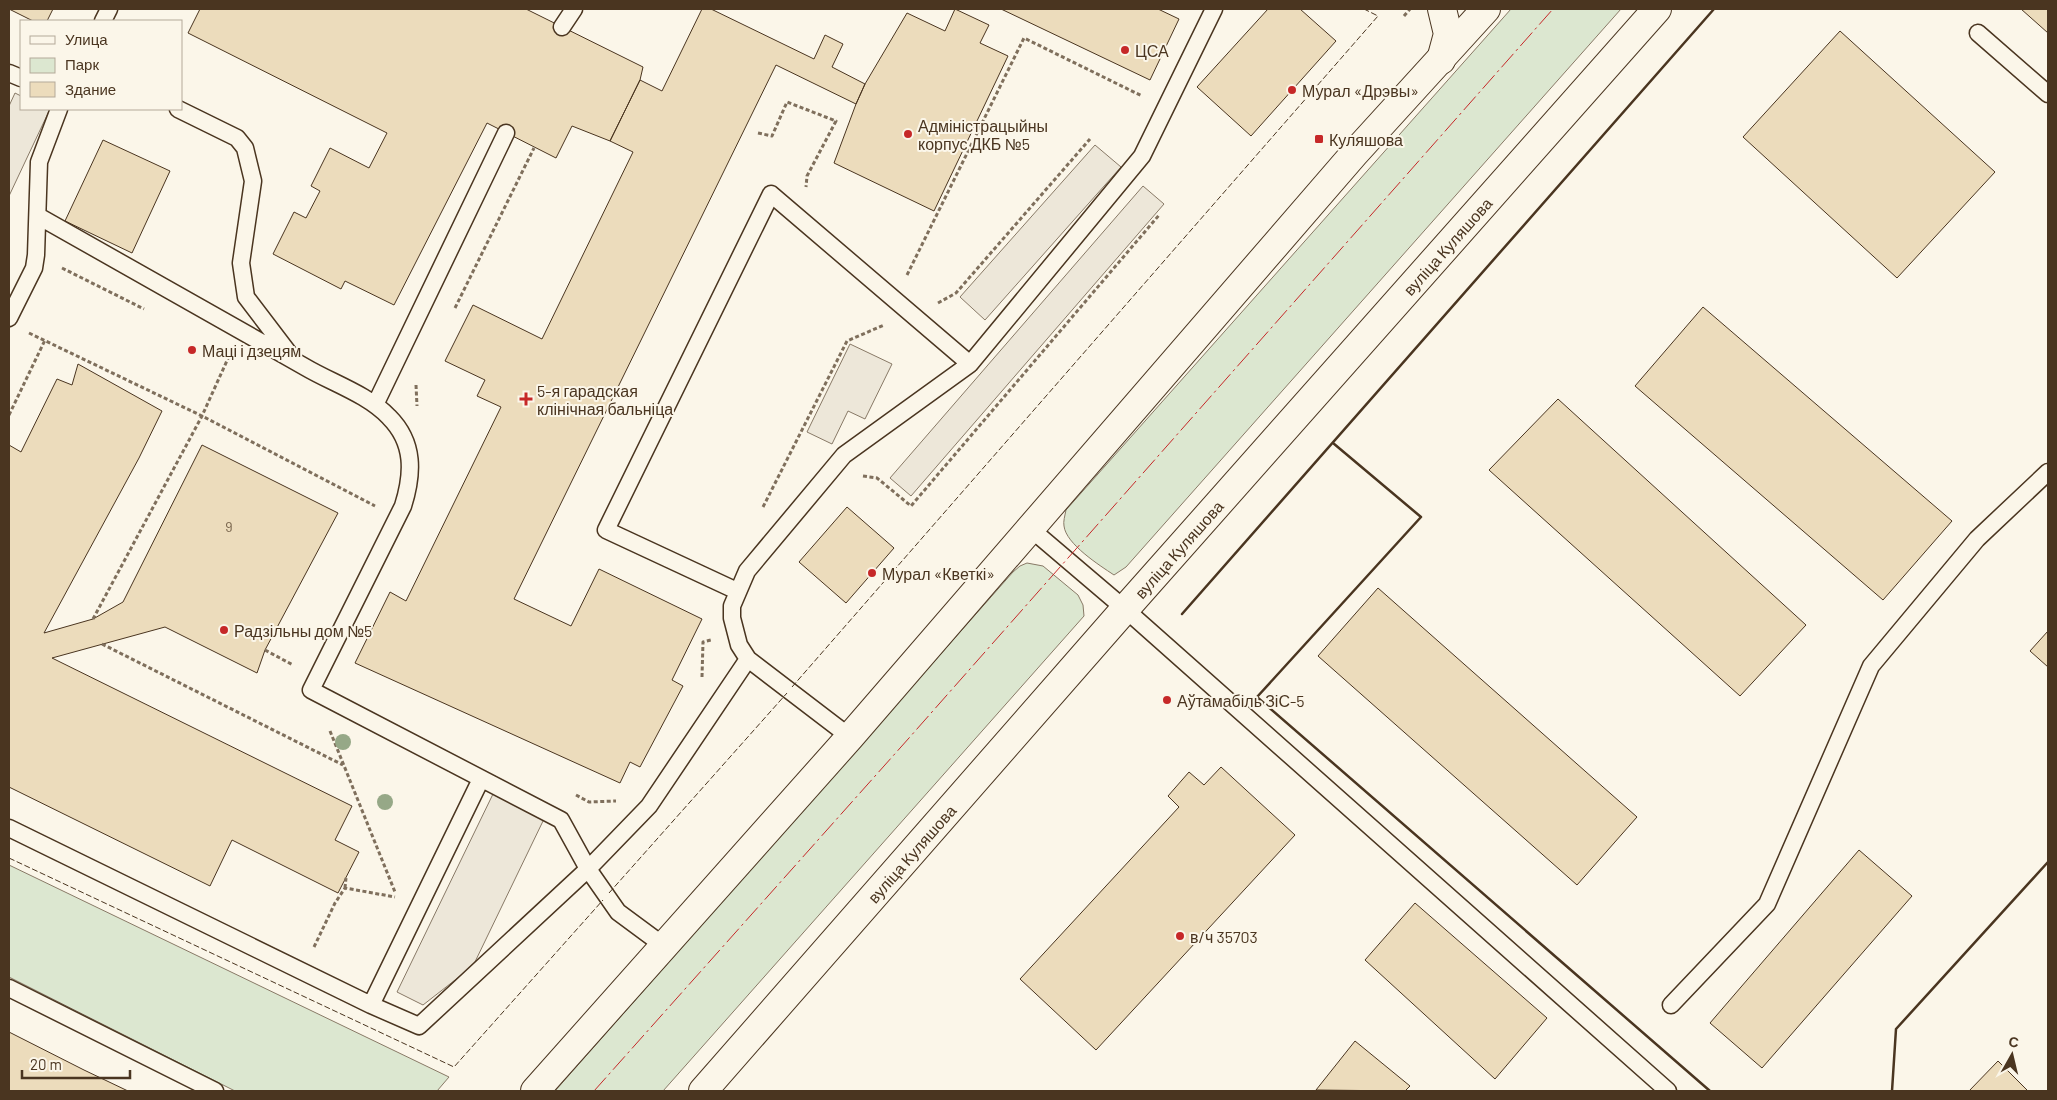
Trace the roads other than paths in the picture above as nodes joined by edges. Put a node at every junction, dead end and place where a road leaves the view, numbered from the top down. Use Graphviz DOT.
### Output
graph roads {
  1 [pos="574,9"];
  2 [pos="1214,9"];
  3 [pos="1442,9"];
  4 [pos="1486,9"];
  5 [pos="1658,9"];
  6 [pos="562,27"];
  7 [pos="1978,33"];
  8 [pos="1441,60"];
  9 [pos="2048,94"];
  10 [pos="59,110"];
  11 [pos="180,110"];
  12 [pos="506,133"];
  13 [pos="38,216"];
  14 [pos="9,318"];
  15 [pos="296,362"];
  16 [pos="970,364"];
  17 [pos="375,405"];
  18 [pos="2048,472"];
  19 [pos="1031,529"];
  20 [pos="737,590"];
  21 [pos="1125,609"];
  22 [pos="748,658"];
  23 [pos="850,737"];
  24 [pos="481,779"];
  25 [pos="9,828"];
  26 [pos="588,868"];
  27 [pos="664,946"];
  28 [pos="9,988"];
  29 [pos="371,1005"];
  30 [pos="1671,1005"];
  31 [pos="215,1091"];
  32 [pos="535,1091"];
  33 [pos="703,1091"];
  34 [pos="1668,1091"];
  1 -- 6 [label="lane"];
  2 -- 16 [label="lane"];
  3 -- 8 [label="main road"];
  4 -- 8 [label="main road"];
  5 -- 21 [label="main road, вуліца Куляшова"];
  7 -- 9 [label="lane"];
  8 -- 19 [label="main road"];
  10 -- 13 [label="lane"];
  11 -- 15 [label="lane"];
  12 -- 17 [label="lane"];
  13 -- 14 [label="lane"];
  13 -- 15 [label="lane"];
  15 -- 17 [label="lane"];
  16 -- 20 [label="lane"];
  16 -- 20 [label="lane"];
  17 -- 24 [label="lane"];
  18 -- 30 [label="lane"];
  19 -- 21 [label="lane"];
  19 -- 23 [label="main road"];
  20 -- 22 [label="lane"];
  21 -- 33 [label="main road, вуліца Куляшова"];
  21 -- 34 [label="lane"];
  22 -- 23 [label="lane"];
  22 -- 26 [label="lane"];
  23 -- 27 [label="main road"];
  24 -- 26 [label="lane"];
  24 -- 29 [label="lane"];
  25 -- 29 [label="lane"];
  26 -- 27 [label="lane"];
  26 -- 29 [label="lane"];
  27 -- 32 [label="main road"];
  28 -- 31 [label="lane"];
}
